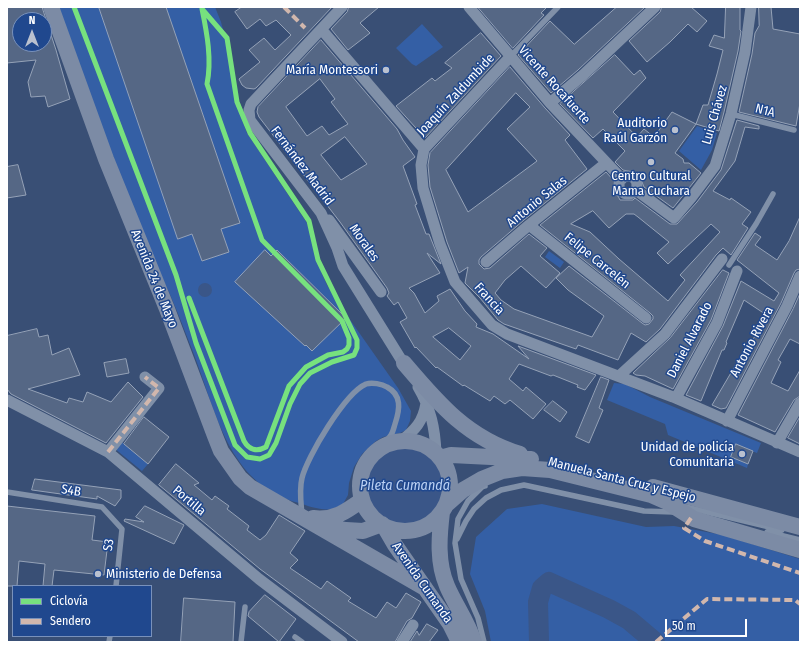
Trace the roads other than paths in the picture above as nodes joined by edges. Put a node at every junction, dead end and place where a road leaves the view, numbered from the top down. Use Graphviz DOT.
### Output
graph roads {
  1 [pos="51,7"];
  2 [pos="342,7"];
  3 [pos="469,7"];
  4 [pos="558,7"];
  5 [pos="655,7"];
  6 [pos="751,7"];
  7 [pos="322,30"];
  8 [pos="510,57"];
  9 [pos="550,103"];
  10 [pos="731,114"];
  11 [pos="794,130"];
  12 [pos="424,149"];
  13 [pos="606,164"];
  14 [pos="773,194"];
  15 [pos="321,213"];
  16 [pos="674,218"];
  17 [pos="530,225"];
  18 [pos="486,262"];
  19 [pos="729,265"];
  20 [pos="800,276"];
  21 [pos="381,292"];
  22 [pos="646,318"];
  23 [pos="404,363"];
  24 [pos="619,376"];
  25 [pos="145,377"];
  26 [pos="676,398"];
  27 [pos="7,400"];
  28 [pos="426,403"];
  29 [pos="800,403"];
  30 [pos="727,421"];
  31 [pos="401,441"];
  32 [pos="777,443"];
  33 [pos="377,451"];
  34 [pos="108,452"];
  35 [pos="800,452"];
  36 [pos="438,456"];
  37 [pos="545,460"];
  38 [pos="7,492"];
  39 [pos="362,500"];
  40 [pos="667,502"];
  41 [pos="444,509"];
  42 [pos="681,512"];
  43 [pos="309,520"];
  44 [pos="383,525"];
  45 [pos="800,527"];
  46 [pos="122,530"];
  47 [pos="800,535"];
  48 [pos="800,540"];
  49 [pos="455,543"];
  50 [pos="800,550"];
  51 [pos="116,585"];
  52 [pos="425,588"];
  53 [pos="245,607"];
  54 [pos="413,625"];
  55 [pos="295,637"];
  56 [pos="241,642"];
  57 [pos="302,642"];
  58 [pos="342,642"];
  59 [pos="402,642"];
  60 [pos="459,642"];
  61 [pos="474,642"];
  62 [pos="484,642"];
  1 -- 43 [label="main road, Avenida 24 de Mayo"];
  2 -- 7 [label="street, Fernández Madrid"];
  3 -- 8 [label="street, Vicente Rocafuerte"];
  4 -- 8 [label="lane, Joaquín Zaldumbide"];
  5 -- 9 [label="street"];
  6 -- 10 [label="street, Luis Chávez"];
  7 -- 12 [label="street"];
  7 -- 15 [label="street, Fernández Madrid"];
  8 -- 9 [label="street, Vicente Rocafuerte"];
  8 -- 12 [label="street, Joaquín Zaldumbide"];
  9 -- 13 [label="street, Vicente Rocafuerte"];
  10 -- 11 [label="lane, N1A"];
  10 -- 16 [label="street, Luis Chávez"];
  12 -- 24 [label="street, Francia"];
  13 -- 16 [label="street, Vicente Rocafuerte"];
  13 -- 17 [label="street, Antonio Salas"];
  14 -- 19 [label="lane"];
  15 -- 21 [label="street, Morales"];
  15 -- 23 [label="street, Fernández Madrid"];
  17 -- 18 [label="street, Antonio Salas"];
  17 -- 22 [label="street, Felipe Carcelén"];
  19 -- 24 [label="street"];
  19 -- 26 [label="street, Daniel Alvarado"];
  20 -- 30 [label="street, Antonio Rivera"];
  23 -- 28 [label="street, Fernández Madrid"];
  23 -- 37 [label="main road"];
  24 -- 26 [label="street, Francia"];
  25 -- 34 [label="street"];
  26 -- 30 [label="street, Francia"];
  27 -- 34 [label="street, Portilla"];
  28 -- 31 [label="street"];
  28 -- 36 [label="street, Fernández Madrid"];
  29 -- 32 [label="street"];
  30 -- 32 [label="street, Francia"];
  31 -- 33 [label="main road"];
  31 -- 36 [label="main road"];
  32 -- 35 [label="street, Francia"];
  33 -- 39 [label="main road"];
  33 -- 43 [label="lane"];
  34 -- 58 [label="street, Portilla"];
  36 -- 37 [label="main road, Manuela Santa Cruz y Espejo"];
  36 -- 41 [label="main road"];
  37 -- 45 [label="main road, Manuela Santa Cruz y Espejo"];
  38 -- 46 [label="lane, S4B"];
  39 -- 43 [label="main road, Avenida 24 de Mayo"];
  39 -- 44 [label="main road"];
  40 -- 41 [label="main road, Manuela Santa Cruz y Espejo"];
  40 -- 42 [label="main road, Manuela Santa Cruz y Espejo"];
  40 -- 47 [label="lane"];
  40 -- 49 [label="lane"];
  41 -- 44 [label="main road"];
  41 -- 61 [label="main road, Avenida Cumanda"];
  42 -- 48 [label="lane"];
  42 -- 49 [label="lane"];
  42 -- 50 [label="main road, Manuela Santa Cruz y Espejo"];
  43 -- 44 [label="main road, Avenida 24 de Mayo"];
  43 -- 52 [label="main road, Avenida 24 de Mayo"];
  44 -- 52 [label="main road, Avenida Cumanda"];
  46 -- 51 [label="lane, S3"];
  49 -- 62 [label="lane"];
  52 -- 60 [label="main road, Avenida Cumanda"];
  53 -- 56 [label="lane"];
  54 -- 59 [label="street"];
  55 -- 57 [label="lane"];
}
